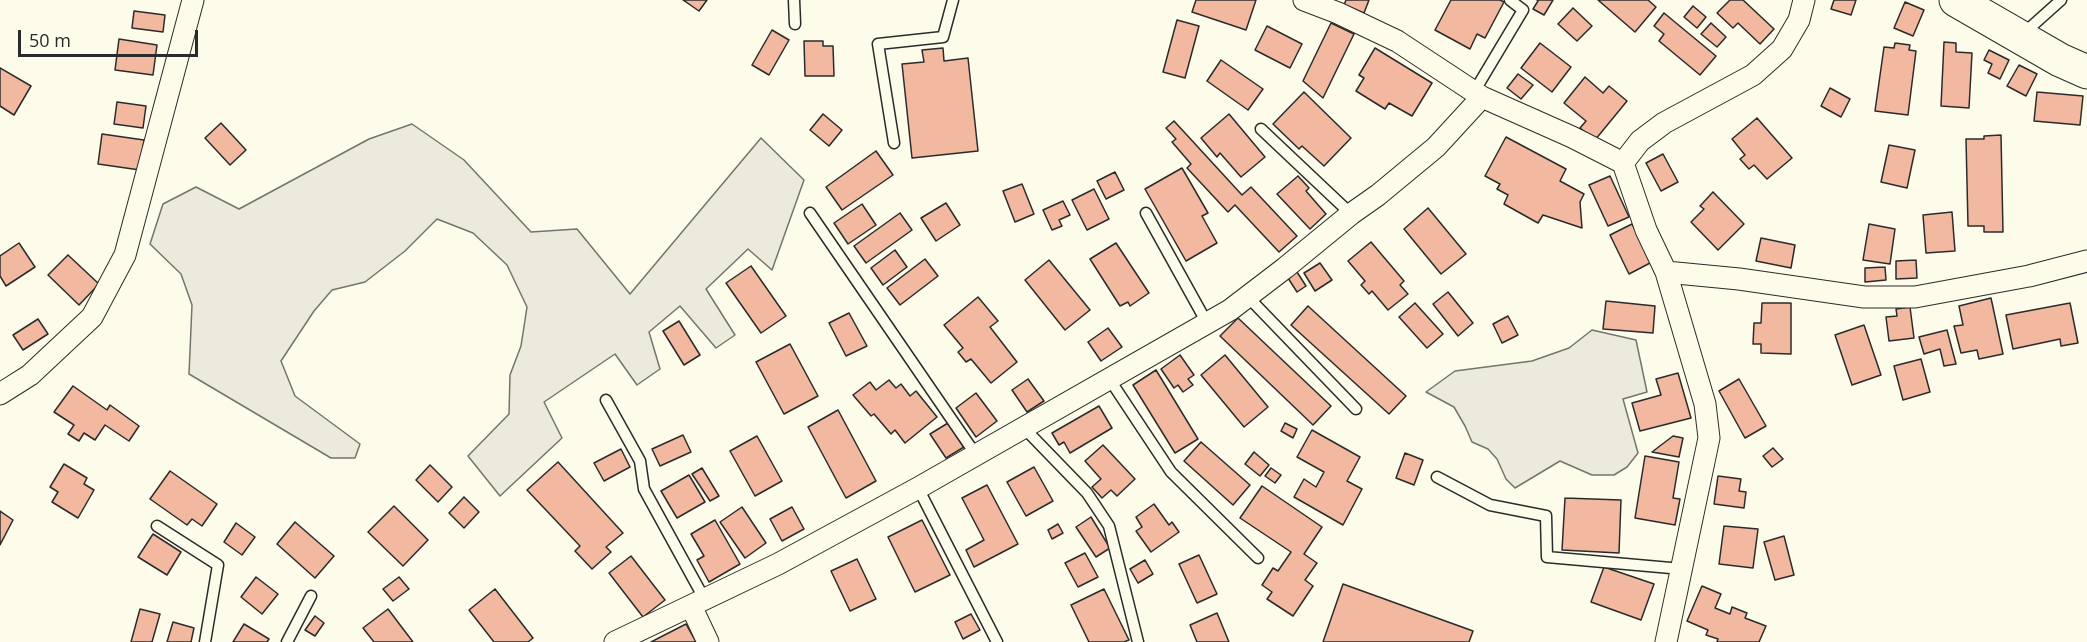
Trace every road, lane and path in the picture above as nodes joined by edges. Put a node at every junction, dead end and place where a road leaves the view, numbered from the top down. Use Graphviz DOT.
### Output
graph roads {
  1 [pos="193,0"];
  2 [pos="794,0"];
  3 [pos="953,0"];
  4 [pos="1304,0"];
  5 [pos="1510,0"];
  6 [pos="1804,0"];
  7 [pos="1956,0"];
  8 [pos="2061,0"];
  9 [pos="795,24"];
  10 [pos="2020,37"];
  11 [pos="2087,72"];
  12 [pos="1478,95"];
  13 [pos="1261,129"];
  14 [pos="894,143"];
  15 [pos="1623,163"];
  16 [pos="810,213"];
  17 [pos="1146,213"];
  18 [pos="1351,214"];
  19 [pos="2087,261"];
  20 [pos="1666,272"];
  21 [pos="1248,297"];
  22 [pos="1207,323"];
  23 [pos="1110,380"];
  24 [pos="0,394"];
  25 [pos="606,400"];
  26 [pos="1356,409"];
  27 [pos="1024,428"];
  28 [pos="976,455"];
  29 [pos="1437,477"];
  30 [pos="918,488"];
  31 [pos="157,526"];
  32 [pos="1258,558"];
  33 [pos="1682,569"];
  34 [pos="311,596"];
  35 [pos="698,603"];
  36 [pos="205,642"];
  37 [pos="287,642"];
  38 [pos="615,642"];
  39 [pos="708,642"];
  40 [pos="997,642"];
  41 [pos="1138,642"];
  42 [pos="1666,642"];
  1 -- 24 [label="street"];
  2 -- 9 [label="lane"];
  3 -- 14 [label="lane"];
  4 -- 12 [label="street"];
  5 -- 12 [label="lane"];
  6 -- 15 [label="street"];
  7 -- 10 [label="main road"];
  8 -- 10 [label="lane"];
  10 -- 11 [label="main road"];
  12 -- 15 [label="street"];
  12 -- 18 [label="street"];
  13 -- 18 [label="lane"];
  15 -- 20 [label="street"];
  16 -- 28 [label="lane"];
  17 -- 22 [label="lane"];
  18 -- 21 [label="street"];
  19 -- 20 [label="street"];
  20 -- 33 [label="street"];
  21 -- 22 [label="street"];
  21 -- 26 [label="lane"];
  22 -- 23 [label="street"];
  23 -- 27 [label="street"];
  23 -- 32 [label="lane"];
  25 -- 35 [label="lane"];
  27 -- 28 [label="street"];
  27 -- 41 [label="lane"];
  28 -- 30 [label="street"];
  29 -- 33 [label="lane"];
  30 -- 35 [label="street"];
  30 -- 40 [label="lane"];
  31 -- 36 [label="lane"];
  33 -- 42 [label="street"];
  34 -- 37 [label="lane"];
  35 -- 38 [label="street"];
  35 -- 39 [label="street"];
}
